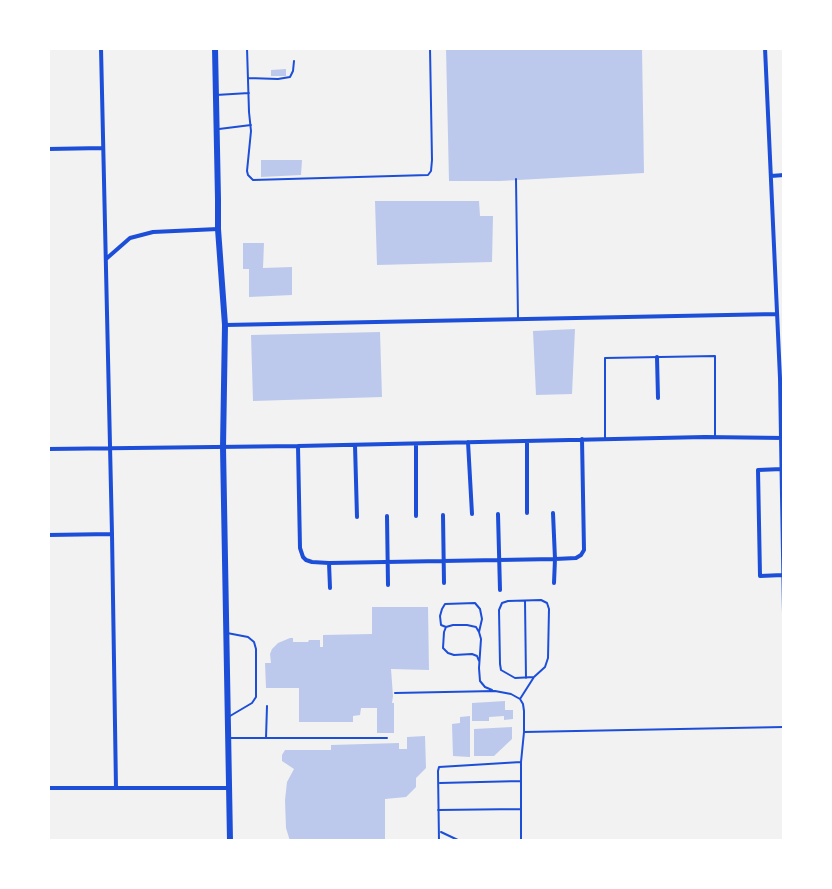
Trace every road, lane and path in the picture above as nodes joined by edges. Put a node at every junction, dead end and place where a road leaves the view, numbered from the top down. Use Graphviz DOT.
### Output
graph roads {
  1 [pos="101,48"];
  2 [pos="215,48"];
  3 [pos="247,48"];
  4 [pos="430,48"];
  5 [pos="765,48"];
  6 [pos="294,61"];
  7 [pos="248,78"];
  8 [pos="249,93"];
  9 [pos="215,95"];
  10 [pos="250,125"];
  11 [pos="216,130"];
  12 [pos="103,148"];
  13 [pos="48,149"];
  14 [pos="784,175"];
  15 [pos="771,176"];
  16 [pos="516,179"];
  17 [pos="218,229"];
  18 [pos="106,259"];
  19 [pos="777,314"];
  20 [pos="518,319"];
  21 [pos="225,325"];
  22 [pos="657,357"];
  23 [pos="658,398"];
  24 [pos="716,437"];
  25 [pos="783,438"];
  26 [pos="582,439"];
  27 [pos="605,439"];
  28 [pos="527,441"];
  29 [pos="468,442"];
  30 [pos="416,444"];
  31 [pos="355,445"];
  32 [pos="298,446"];
  33 [pos="224,447"];
  34 [pos="48,449"];
  35 [pos="110,449"];
  36 [pos="782,469"];
  37 [pos="526,513"];
  38 [pos="553,513"];
  39 [pos="472,514"];
  40 [pos="498,514"];
  41 [pos="443,515"];
  42 [pos="387,516"];
  43 [pos="416,516"];
  44 [pos="357,517"];
  45 [pos="112,534"];
  46 [pos="48,535"];
  47 [pos="555,559"];
  48 [pos="499,560"];
  49 [pos="388,561"];
  50 [pos="444,561"];
  51 [pos="329,563"];
  52 [pos="783,575"];
  53 [pos="444,583"];
  54 [pos="554,583"];
  55 [pos="388,585"];
  56 [pos="330,588"];
  57 [pos="500,590"];
  58 [pos="525,601"];
  59 [pos="784,613"];
  60 [pos="446,627"];
  61 [pos="479,632"];
  62 [pos="226,633"];
  63 [pos="479,661"];
  64 [pos="534,677"];
  65 [pos="526,678"];
  66 [pos="495,691"];
  67 [pos="395,693"];
  68 [pos="520,699"];
  69 [pos="267,706"];
  70 [pos="228,717"];
  71 [pos="784,727"];
  72 [pos="524,732"];
  73 [pos="228,738"];
  74 [pos="266,738"];
  75 [pos="387,738"];
  76 [pos="521,762"];
  77 [pos="521,781"];
  78 [pos="439,783"];
  79 [pos="48,788"];
  80 [pos="116,788"];
  81 [pos="229,788"];
  82 [pos="521,809"];
  83 [pos="438,810"];
  84 [pos="230,823"];
  85 [pos="440,832"];
  86 [pos="230,841"];
  87 [pos="236,841"];
  88 [pos="439,841"];
  89 [pos="460,841"];
  90 [pos="521,841"];
  1 -- 12 [label="street"];
  2 -- 9 [label="main road"];
  3 -- 7 [label="lane"];
  4 -- 10 [label="lane"];
  5 -- 15 [label="street"];
  6 -- 7 [label="lane"];
  7 -- 8 [label="lane"];
  8 -- 9 [label="lane"];
  8 -- 10 [label="lane"];
  9 -- 11 [label="main road"];
  10 -- 11 [label="lane"];
  11 -- 17 [label="main road"];
  12 -- 13 [label="street"];
  12 -- 18 [label="street"];
  14 -- 15 [label="street"];
  15 -- 19 [label="street"];
  16 -- 20 [label="lane"];
  17 -- 18 [label="street"];
  17 -- 21 [label="main road"];
  18 -- 35 [label="street"];
  19 -- 20 [label="street"];
  19 -- 25 [label="street"];
  20 -- 21 [label="street"];
  21 -- 33 [label="main road"];
  22 -- 23 [label="street"];
  22 -- 24 [label="lane"];
  22 -- 27 [label="lane"];
  24 -- 25 [label="street"];
  24 -- 27 [label="street"];
  25 -- 36 [label="street"];
  26 -- 27 [label="street"];
  26 -- 28 [label="street"];
  26 -- 47 [label="street"];
  28 -- 29 [label="street"];
  28 -- 37 [label="street"];
  29 -- 30 [label="street"];
  29 -- 39 [label="street"];
  30 -- 31 [label="street"];
  30 -- 43 [label="street"];
  31 -- 32 [label="street"];
  31 -- 44 [label="street"];
  32 -- 33 [label="street"];
  32 -- 51 [label="street"];
  33 -- 35 [label="street"];
  33 -- 62 [label="main road"];
  34 -- 35 [label="street"];
  35 -- 45 [label="street"];
  36 -- 52 [label="street"];
  36 -- 52 [label="street"];
  38 -- 47 [label="street"];
  40 -- 48 [label="street"];
  41 -- 50 [label="street"];
  42 -- 49 [label="street"];
  45 -- 46 [label="street"];
  45 -- 80 [label="street"];
  47 -- 48 [label="street"];
  47 -- 54 [label="street"];
  48 -- 50 [label="street"];
  48 -- 57 [label="street"];
  49 -- 50 [label="street"];
  49 -- 51 [label="street"];
  49 -- 55 [label="street"];
  50 -- 53 [label="street"];
  51 -- 56 [label="street"];
  52 -- 59 [label="street"];
  58 -- 64 [label="lane"];
  58 -- 65 [label="lane"];
  58 -- 65 [label="lane"];
  60 -- 61 [label="lane"];
  60 -- 61 [label="lane"];
  60 -- 63 [label="lane"];
  61 -- 63 [label="lane"];
  62 -- 70 [label="main road"];
  62 -- 70 [label="lane"];
  63 -- 66 [label="lane"];
  64 -- 65 [label="lane"];
  64 -- 68 [label="lane"];
  66 -- 67 [label="lane"];
  66 -- 68 [label="lane"];
  68 -- 72 [label="lane"];
  69 -- 74 [label="lane"];
  70 -- 73 [label="main road"];
  71 -- 72 [label="lane"];
  72 -- 76 [label="lane"];
  73 -- 74 [label="lane"];
  73 -- 81 [label="main road"];
  74 -- 75 [label="lane"];
  76 -- 77 [label="lane"];
  76 -- 78 [label="lane"];
  77 -- 78 [label="lane"];
  77 -- 82 [label="lane"];
  78 -- 83 [label="lane"];
  79 -- 80 [label="street"];
  80 -- 81 [label="street"];
  81 -- 84 [label="main road"];
  82 -- 83 [label="lane"];
  82 -- 90 [label="lane"];
  83 -- 85 [label="lane"];
  84 -- 86 [label="main road"];
  84 -- 87 [label="main road"];
  85 -- 88 [label="lane"];
  85 -- 89 [label="lane"];
}
